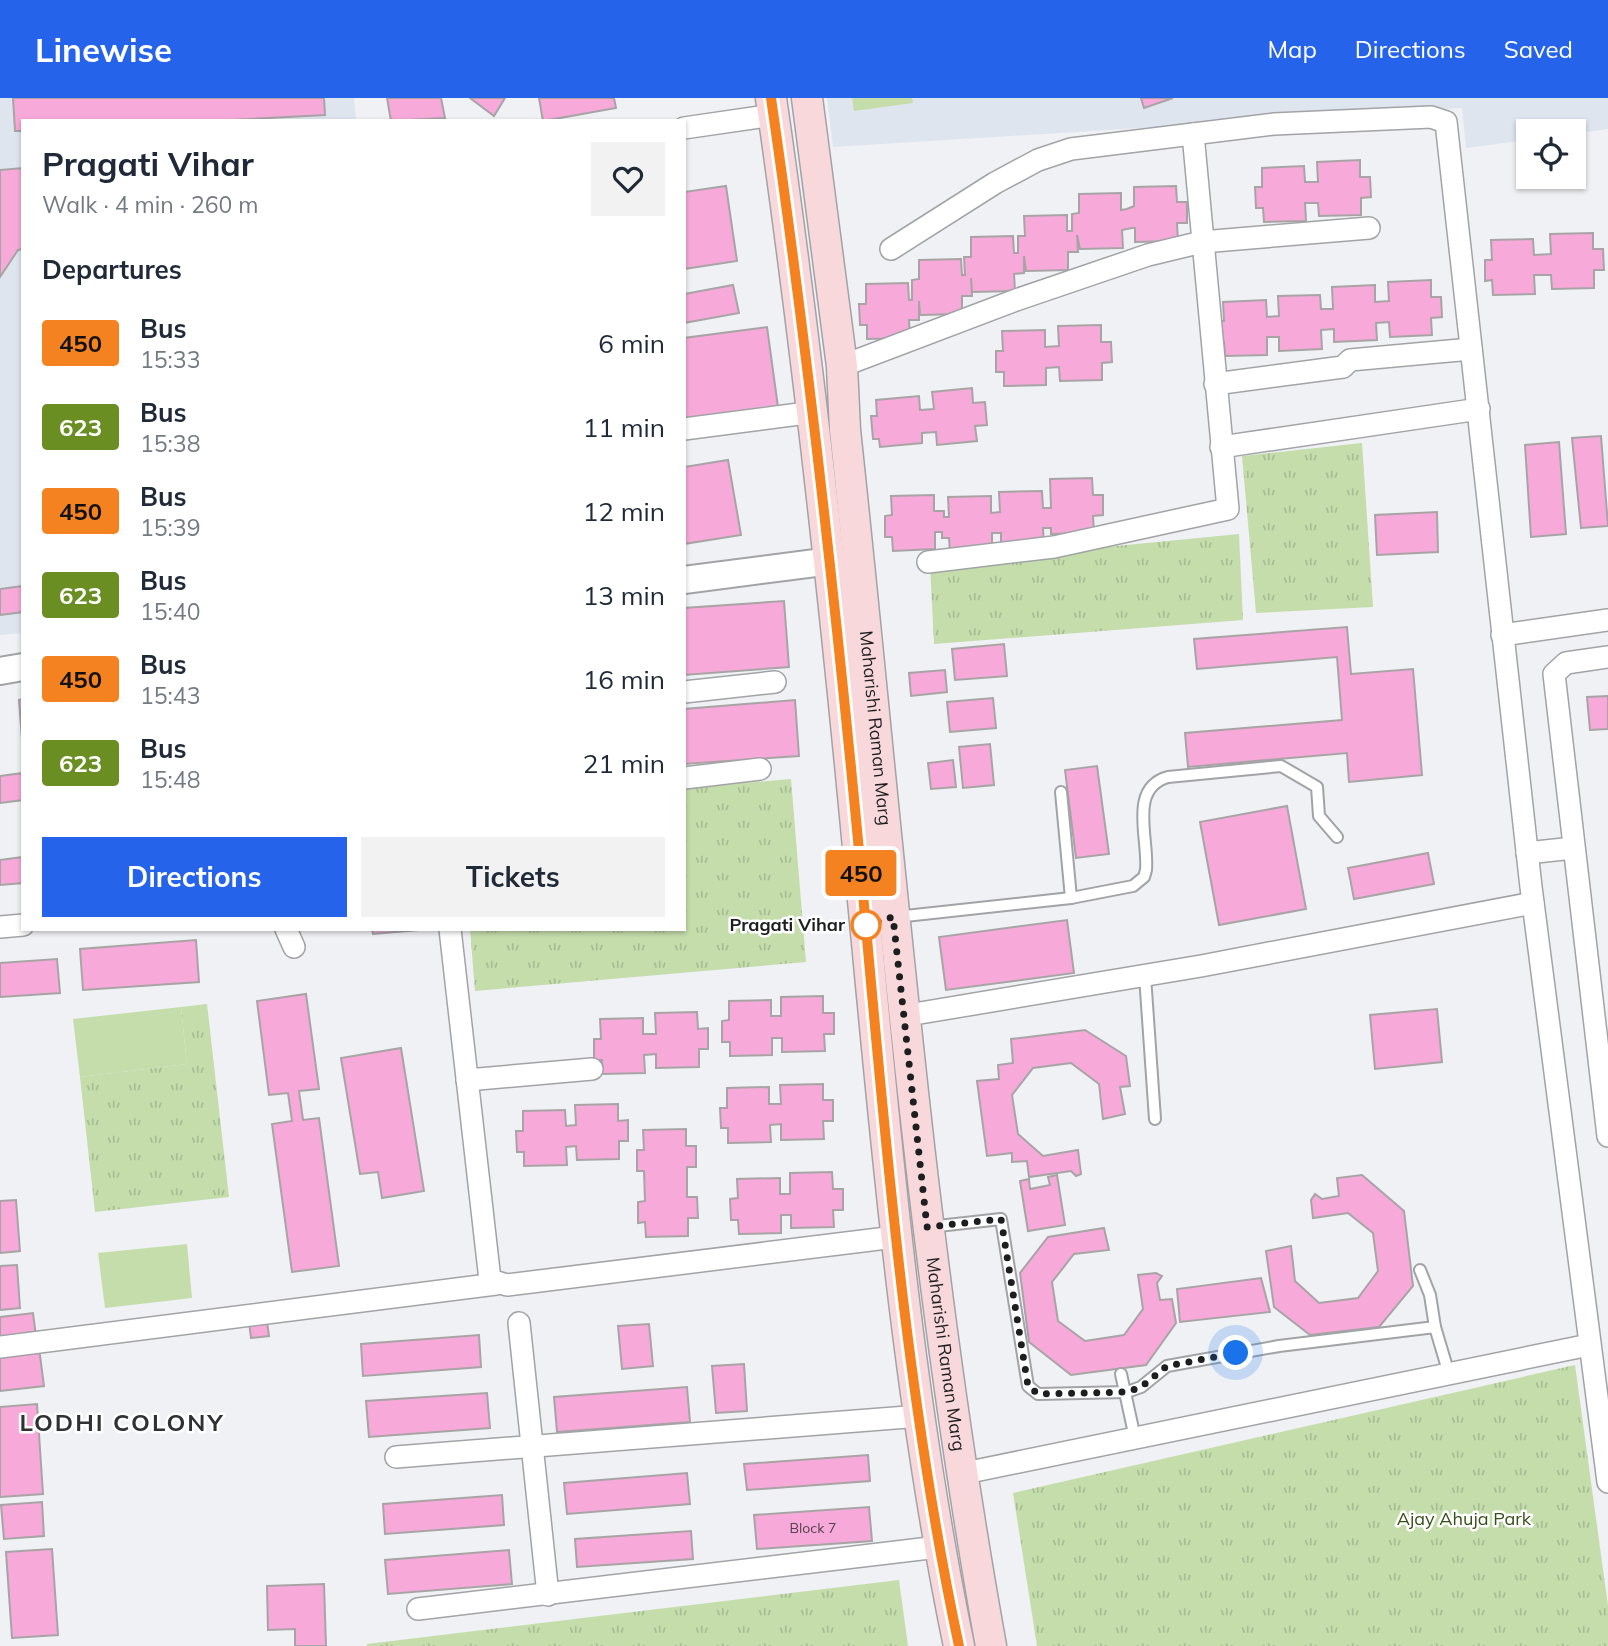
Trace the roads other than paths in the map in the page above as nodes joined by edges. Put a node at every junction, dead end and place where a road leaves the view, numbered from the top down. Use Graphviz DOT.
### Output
graph roads {
  1 [pos="807,98"];
  2 [pos="772,106"];
  3 [pos="686,128"];
  4 [pos="1193,134"];
  5 [pos="1370,228"];
  6 [pos="1202,242"];
  7 [pos="891,249"];
  8 [pos="1471,349"];
  9 [pos="842,366"];
  10 [pos="1215,384"];
  11 [pos="1479,408"];
  12 [pos="814,412"];
  13 [pos="686,429"];
  14 [pos="1221,447"];
  15 [pos="831,561"];
  16 [pos="928,562"];
  17 [pos="686,580"];
  18 [pos="1608,620"];
  19 [pos="1502,635"];
  20 [pos="1608,657"];
  21 [pos="21,667"];
  22 [pos="0,671"];
  23 [pos="775,682"];
  24 [pos="686,692"];
  25 [pos="760,769"];
  26 [pos="686,778"];
  27 [pos="1061,792"];
  28 [pos="1337,837"];
  29 [pos="1573,848"];
  30 [pos="1527,853"];
  31 [pos="1071,898"];
  32 [pos="1534,903"];
  33 [pos="893,917"];
  34 [pos="21,925"];
  35 [pos="0,927"];
  36 [pos="450,931"];
  37 [pos="1145,976"];
  38 [pos="902,1016"];
  39 [pos="592,1069"];
  40 [pos="467,1080"];
  41 [pos="1155,1119"];
  42 [pos="1608,1136"];
  43 [pos="927,1227"];
  44 [pos="895,1237"];
  45 [pos="1420,1270"];
  46 [pos="496,1284"];
  47 [pos="519,1323"];
  48 [pos="1435,1327"];
  49 [pos="1589,1345"];
  50 [pos="0,1347"];
  51 [pos="1121,1374"];
  52 [pos="1449,1374"];
  53 [pos="1127,1392"];
  54 [pos="920,1416"];
  55 [pos="1135,1438"];
  56 [pos="532,1446"];
  57 [pos="396,1457"];
  58 [pos="960,1474"];
  59 [pos="1608,1482"];
  60 [pos="938,1547"];
  61 [pos="548,1595"];
  62 [pos="418,1609"];
  63 [pos="959,1646"];
  64 [pos="991,1646"];
  1 -- 9 [label="main road, Maharishi Raman Marg"];
  2 -- 3 [label="street"];
  2 -- 12 [label="main road, Maharishi Raman Marg"];
  4 -- 6 [label="street"];
  4 -- 7 [label="street"];
  4 -- 8 [label="street"];
  5 -- 6 [label="street"];
  6 -- 9 [label="street"];
  6 -- 10 [label="street"];
  8 -- 10 [label="street"];
  8 -- 11 [label="street"];
  9 -- 33 [label="main road, Maharishi Raman Marg"];
  10 -- 14 [label="street"];
  11 -- 14 [label="street"];
  11 -- 19 [label="street"];
  12 -- 13 [label="street"];
  12 -- 15 [label="main road, Maharishi Raman Marg"];
  14 -- 16 [label="street"];
  15 -- 17 [label="street"];
  15 -- 44 [label="main road, Maharishi Raman Marg"];
  18 -- 19 [label="street"];
  19 -- 30 [label="street"];
  20 -- 29 [label="street"];
  21 -- 22 [label="street"];
  23 -- 24 [label="street"];
  25 -- 26 [label="street"];
  27 -- 31 [label="lane"];
  28 -- 31 [label="lane"];
  29 -- 30 [label="street"];
  29 -- 42 [label="street"];
  30 -- 32 [label="street"];
  31 -- 33 [label="lane"];
  32 -- 37 [label="street"];
  32 -- 49 [label="street"];
  33 -- 38 [label="main road, Maharishi Raman Marg"];
  34 -- 35 [label="street"];
  36 -- 40 [label="street"];
  37 -- 38 [label="street"];
  37 -- 41 [label="lane"];
  38 -- 43 [label="main road, Maharishi Raman Marg"];
  39 -- 40 [label="street"];
  40 -- 46 [label="street"];
  43 -- 53 [label="lane"];
  43 -- 58 [label="main road, Maharishi Raman Marg"];
  44 -- 46 [label="street"];
  44 -- 54 [label="main road, Maharishi Raman Marg"];
  45 -- 48 [label="lane"];
  46 -- 50 [label="street"];
  47 -- 56 [label="street"];
  48 -- 52 [label="lane"];
  48 -- 53 [label="lane"];
  49 -- 52 [label="street"];
  49 -- 59 [label="street"];
  51 -- 53 [label="lane"];
  52 -- 55 [label="street"];
  53 -- 55 [label="lane"];
  54 -- 56 [label="street"];
  54 -- 60 [label="main road, Maharishi Raman Marg"];
  55 -- 58 [label="street"];
  56 -- 57 [label="street"];
  56 -- 61 [label="street"];
  58 -- 64 [label="main road, Maharishi Raman Marg"];
  60 -- 61 [label="street"];
  60 -- 63 [label="main road, Maharishi Raman Marg"];
  61 -- 62 [label="street"];
}
